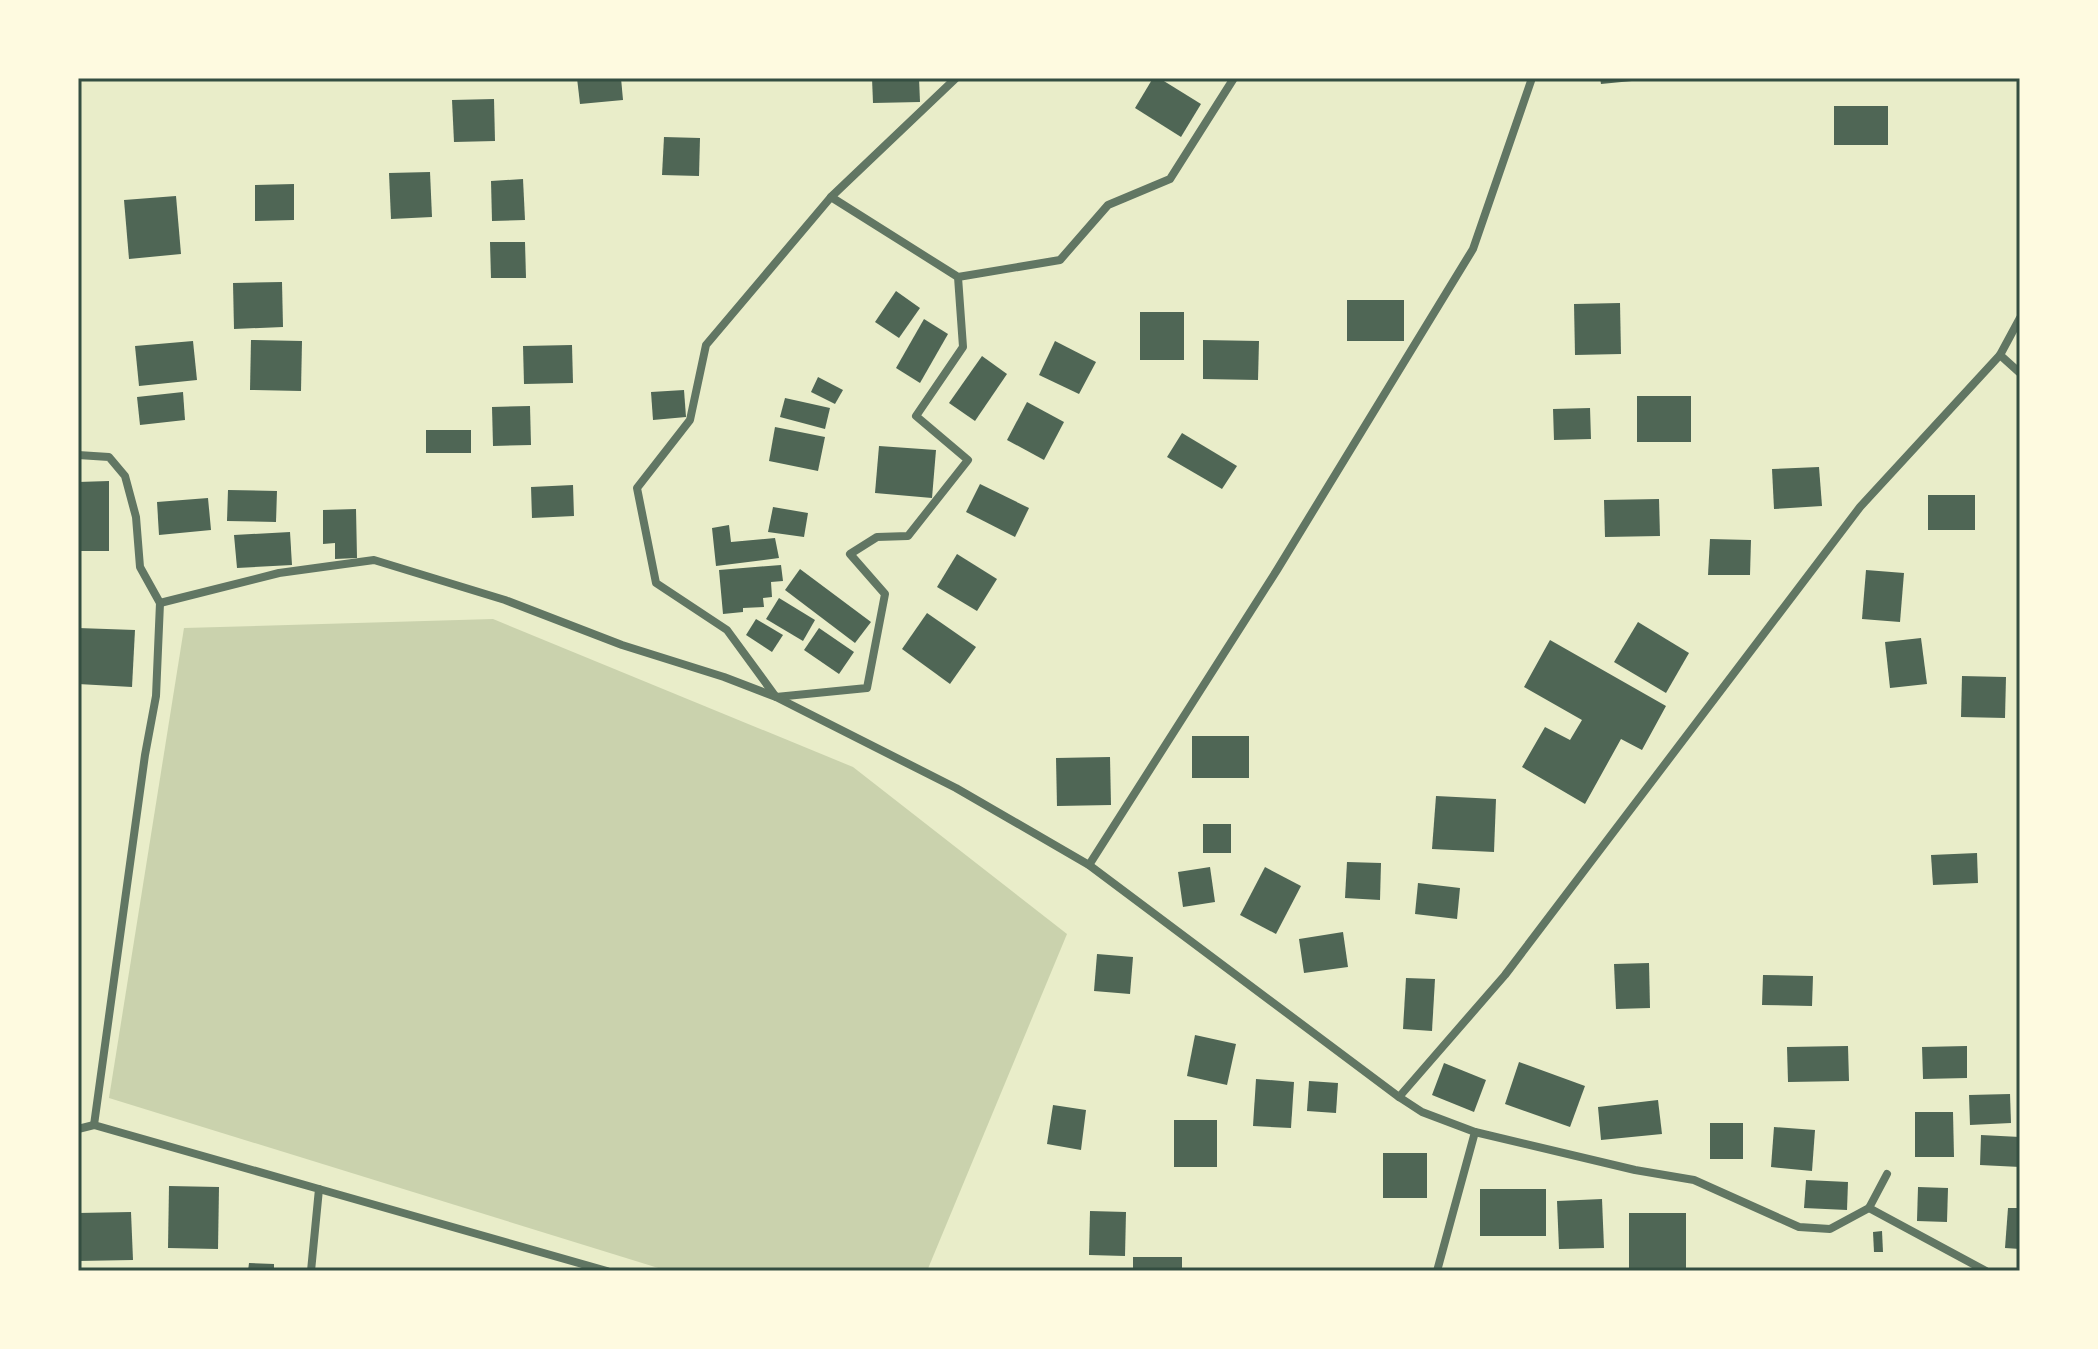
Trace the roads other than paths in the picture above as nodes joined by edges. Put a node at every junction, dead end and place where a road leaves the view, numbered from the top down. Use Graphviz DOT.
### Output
graph roads {
  1 [pos="956,78"];
  2 [pos="1234,78"];
  3 [pos="1532,78"];
  4 [pos="831,197"];
  5 [pos="958,277"];
  6 [pos="2020,318"];
  7 [pos="2000,355"];
  8 [pos="2020,373"];
  9 [pos="78,455"];
  10 [pos="160,603"];
  11 [pos="776,697"];
  12 [pos="1089,865"];
  13 [pos="1399,1097"];
  14 [pos="94,1125"];
  15 [pos="78,1129"];
  16 [pos="1475,1132"];
  17 [pos="1887,1174"];
  18 [pos="319,1189"];
  19 [pos="1869,1208"];
  20 [pos="311,1271"];
  21 [pos="607,1271"];
  22 [pos="1437,1271"];
  23 [pos="1986,1271"];
  1 -- 4 [label="street"];
  2 -- 5 [label="street"];
  3 -- 12 [label="street"];
  4 -- 5 [label="street"];
  4 -- 11 [label="street"];
  5 -- 11 [label="street"];
  6 -- 7 [label="street"];
  7 -- 8 [label="street"];
  7 -- 13 [label="street"];
  9 -- 10 [label="street"];
  10 -- 11 [label="street"];
  10 -- 14 [label="street"];
  11 -- 12 [label="street"];
  12 -- 13 [label="street"];
  13 -- 16 [label="street"];
  14 -- 15 [label="street"];
  14 -- 18 [label="street"];
  16 -- 19 [label="street"];
  16 -- 22 [label="street"];
  17 -- 19 [label="street"];
  18 -- 20 [label="street"];
  18 -- 21 [label="street"];
  19 -- 23 [label="street"];
}
